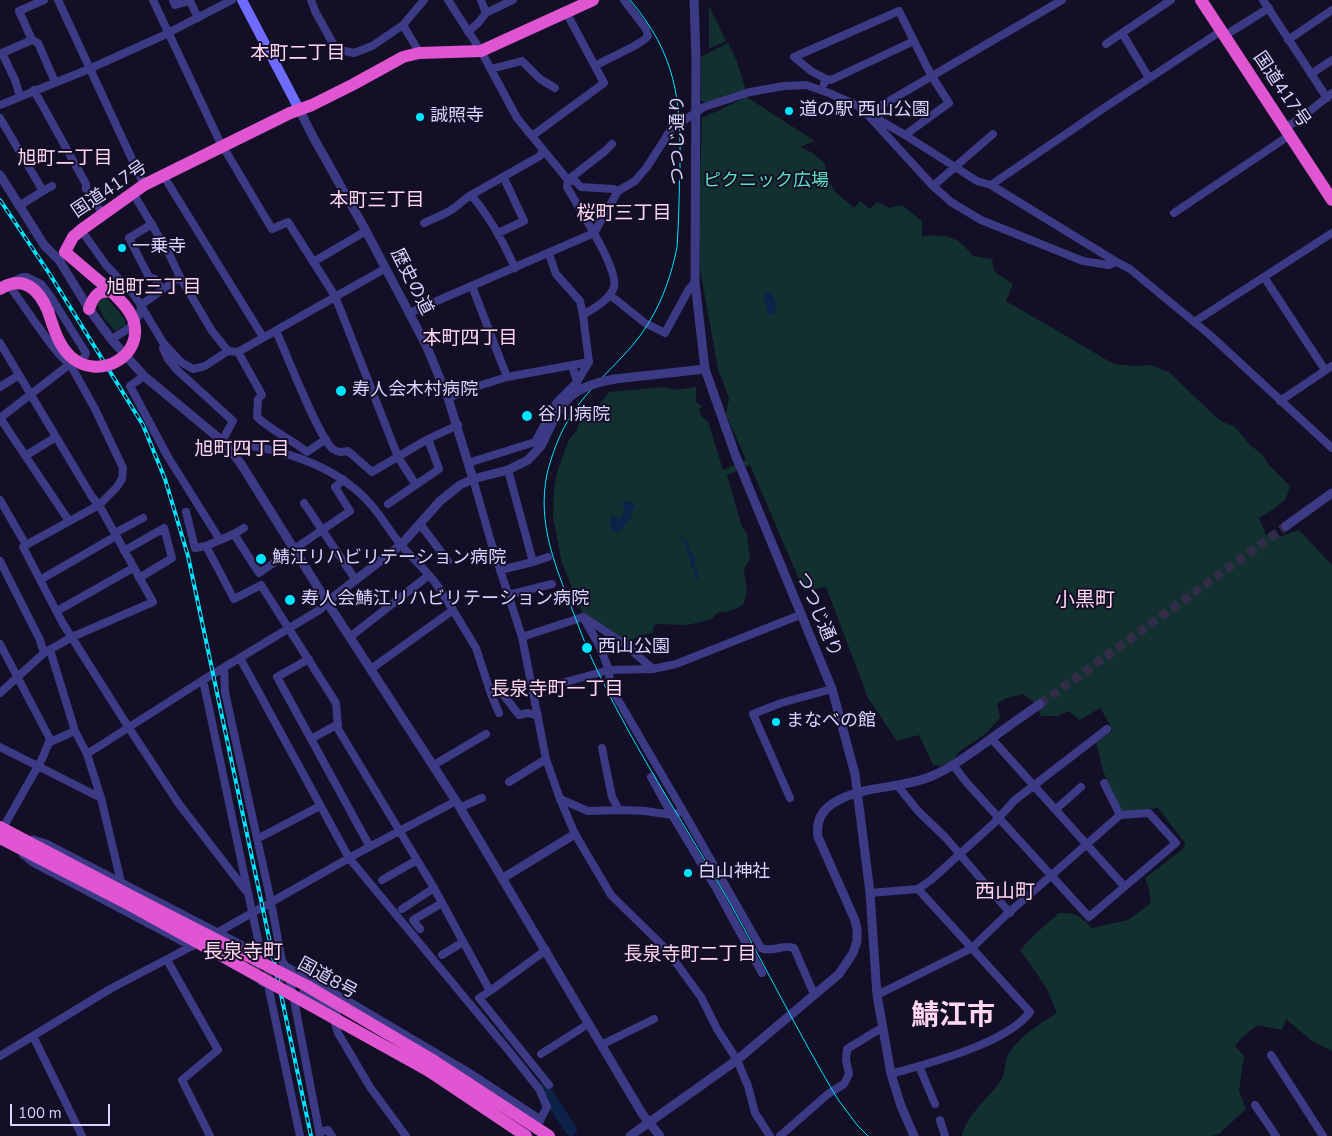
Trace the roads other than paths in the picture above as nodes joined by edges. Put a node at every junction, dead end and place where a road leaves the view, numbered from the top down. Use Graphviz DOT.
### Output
graph roads {
  1 [pos="44,0"];
  2 [pos="58,0"];
  3 [pos="153,0"];
  4 [pos="173,0"];
  5 [pos="232,0"];
  6 [pos="242,0"];
  7 [pos="311,0"];
  8 [pos="424,0"];
  9 [pos="448,0"];
  10 [pos="481,0"];
  11 [pos="513,0"];
  12 [pos="593,0"];
  13 [pos="624,0"];
  14 [pos="694,0"];
  15 [pos="1062,0"];
  16 [pos="1172,0"];
  17 [pos="1201,0"];
  18 [pos="1274,0"];
  19 [pos="1266,4"];
  20 [pos="1332,10"];
  21 [pos="566,12"];
  22 [pos="486,13"];
  23 [pos="198,18"];
  24 [pos="403,25"];
  25 [pos="468,32"];
  26 [pos="169,33"];
  27 [pos="1122,33"];
  28 [pos="1223,34"];
  29 [pos="32,40"];
  30 [pos="1288,40"];
  31 [pos="914,41"];
  32 [pos="1106,44"];
  33 [pos="418,50"];
  34 [pos="1,51"];
  35 [pos="481,51"];
  36 [pos="1332,60"];
  37 [pos="595,66"];
  38 [pos="89,69"];
  39 [pos="490,69"];
  40 [pos="1311,74"];
  41 [pos="931,75"];
  42 [pos="1149,78"];
  43 [pos="826,79"];
  44 [pos="55,82"];
  45 [pos="555,88"];
  46 [pos="34,90"];
  47 [pos="822,90"];
  48 [pos="20,96"];
  49 [pos="1329,96"];
  50 [pos="0,104"];
  51 [pos="300,109"];
  52 [pos="696,112"];
  53 [pos="867,114"];
  54 [pos="0,118"];
  55 [pos="1288,131"];
  56 [pos="993,134"];
  57 [pos="905,135"];
  58 [pos="532,136"];
  59 [pos="612,144"];
  60 [pos="223,146"];
  61 [pos="543,150"];
  62 [pos="955,166"];
  63 [pos="0,175"];
  64 [pos="163,175"];
  65 [pos="504,178"];
  66 [pos="568,180"];
  67 [pos="144,185"];
  68 [pos="991,185"];
  69 [pos="52,186"];
  70 [pos="933,186"];
  71 [pos="43,191"];
  72 [pos="618,191"];
  73 [pos="132,193"];
  74 [pos="471,195"];
  75 [pos="1332,200"];
  76 [pos="19,206"];
  77 [pos="1174,213"];
  78 [pos="103,214"];
  79 [pos="424,223"];
  80 [pos="152,224"];
  81 [pos="82,230"];
  82 [pos="366,231"];
  83 [pos="498,233"];
  84 [pos="1332,233"];
  85 [pos="594,234"];
  86 [pos="549,254"];
  87 [pos="62,256"];
  88 [pos="313,262"];
  89 [pos="1116,262"];
  90 [pos="386,268"];
  91 [pos="515,268"];
  92 [pos="1264,277"];
  93 [pos="180,278"];
  94 [pos="694,282"];
  95 [pos="4,286"];
  96 [pos="472,286"];
  97 [pos="162,289"];
  98 [pos="112,292"];
  99 [pos="610,295"];
  100 [pos="335,296"];
  101 [pos="141,306"];
  102 [pos="89,309"];
  103 [pos="409,313"];
  104 [pos="583,315"];
  105 [pos="1194,322"];
  106 [pos="276,331"];
  107 [pos="263,338"];
  108 [pos="111,339"];
  109 [pos="0,343"];
  110 [pos="164,344"];
  111 [pos="228,351"];
  112 [pos="238,352"];
  113 [pos="589,362"];
  114 [pos="70,364"];
  115 [pos="572,365"];
  116 [pos="1332,366"];
  117 [pos="705,369"];
  118 [pos="1325,370"];
  119 [pos="19,375"];
  120 [pos="144,376"];
  121 [pos="507,377"];
  122 [pos="577,382"];
  123 [pos="0,387"];
  124 [pos="31,395"];
  125 [pos="448,398"];
  126 [pos="1280,401"];
  127 [pos="0,418"];
  128 [pos="458,426"];
  129 [pos="56,437"];
  130 [pos="326,439"];
  131 [pos="428,439"];
  132 [pos="224,442"];
  133 [pos="1332,448"];
  134 [pos="26,456"];
  135 [pos="398,457"];
  136 [pos="468,464"];
  137 [pos="508,470"];
  138 [pos="473,479"];
  139 [pos="344,480"];
  140 [pos="416,485"];
  141 [pos="1332,492"];
  142 [pos="0,500"];
  143 [pos="304,503"];
  144 [pos="388,504"];
  145 [pos="99,505"];
  146 [pos="186,512"];
  147 [pos="143,518"];
  148 [pos="69,521"];
  149 [pos="420,524"];
  150 [pos="1286,526"];
  151 [pos="244,528"];
  152 [pos="322,530"];
  153 [pos="234,534"];
  154 [pos="116,535"];
  155 [pos="220,540"];
  156 [pos="26,545"];
  157 [pos="401,545"];
  158 [pos="206,546"];
  159 [pos="294,550"];
  160 [pos="124,551"];
  161 [pos="548,557"];
  162 [pos="0,561"];
  163 [pos="448,561"];
  164 [pos="533,562"];
  165 [pos="133,568"];
  166 [pos="500,570"];
  167 [pos="429,575"];
  168 [pos="139,578"];
  169 [pos="355,579"];
  170 [pos="40,580"];
  171 [pos="552,584"];
  172 [pos="508,595"];
  173 [pos="327,602"];
  174 [pos="453,610"];
  175 [pos="57,611"];
  176 [pos="800,615"];
  177 [pos="583,617"];
  178 [pos="289,628"];
  179 [pos="522,636"];
  180 [pos="72,637"];
  181 [pos="350,637"];
  182 [pos="0,644"];
  183 [pos="47,651"];
  184 [pos="240,658"];
  185 [pos="309,658"];
  186 [pos="224,668"];
  187 [pos="371,668"];
  188 [pos="653,669"];
  189 [pos="609,670"];
  190 [pos="18,676"];
  191 [pos="203,680"];
  192 [pos="832,689"];
  193 [pos="533,692"];
  194 [pos="0,693"];
  195 [pos="491,694"];
  196 [pos="1040,704"];
  197 [pos="499,713"];
  198 [pos="538,716"];
  199 [pos="338,724"];
  200 [pos="129,728"];
  201 [pos="1107,729"];
  202 [pos="75,732"];
  203 [pos="486,734"];
  204 [pos="991,738"];
  205 [pos="311,739"];
  206 [pos="50,742"];
  207 [pos="0,747"];
  208 [pos="602,748"];
  209 [pos="87,754"];
  210 [pos="546,759"];
  211 [pos="434,765"];
  212 [pos="954,765"];
  213 [pos="37,766"];
  214 [pos="651,777"];
  215 [pos="509,782"];
  216 [pos="1104,783"];
  217 [pos="897,785"];
  218 [pos="1033,786"];
  219 [pos="1081,787"];
  220 [pos="856,792"];
  221 [pos="101,798"];
  222 [pos="482,798"];
  223 [pos="790,798"];
  224 [pos="560,799"];
  225 [pos="458,804"];
  226 [pos="320,806"];
  227 [pos="1056,809"];
  228 [pos="619,810"];
  229 [pos="683,811"];
  230 [pos="672,815"];
  231 [pos="1120,815"];
  232 [pos="998,818"];
  233 [pos="400,832"];
  234 [pos="6,834"];
  235 [pos="575,834"];
  236 [pos="257,838"];
  237 [pos="1087,844"];
  238 [pos="370,847"];
  239 [pos="959,854"];
  240 [pos="349,858"];
  241 [pos="417,860"];
  242 [pos="1052,876"];
  243 [pos="503,878"];
  244 [pos="382,880"];
  245 [pos="122,882"];
  246 [pos="1124,886"];
  247 [pos="434,888"];
  248 [pos="918,889"];
  249 [pos="870,893"];
  250 [pos="249,894"];
  251 [pos="271,902"];
  252 [pos="442,903"];
  253 [pos="402,909"];
  254 [pos="253,913"];
  255 [pos="1010,913"];
  256 [pos="420,929"];
  257 [pos="218,933"];
  258 [pos="204,940"];
  259 [pos="463,942"];
  260 [pos="192,946"];
  261 [pos="972,948"];
  262 [pos="546,950"];
  263 [pos="258,954"];
  264 [pos="442,955"];
  265 [pos="240,959"];
  266 [pos="167,960"];
  267 [pos="286,967"];
  268 [pos="246,973"];
  269 [pos="762,973"];
  270 [pos="490,991"];
  271 [pos="304,992"];
  272 [pos="814,994"];
  273 [pos="877,995"];
  274 [pos="341,998"];
  275 [pos="479,998"];
  276 [pos="294,1000"];
  277 [pos="471,1004"];
  278 [pos="338,1011"];
  279 [pos="654,1019"];
  280 [pos="335,1023"];
  281 [pos="588,1024"];
  282 [pos="878,1030"];
  283 [pos="33,1036"];
  284 [pos="601,1045"];
  285 [pos="0,1054"];
  286 [pos="541,1054"];
  287 [pos="1271,1056"];
  288 [pos="737,1060"];
  289 [pos="919,1066"];
  290 [pos="891,1074"];
  291 [pos="548,1085"];
  292 [pos="935,1104"];
  293 [pos="1255,1105"];
  294 [pos="940,1120"];
  295 [pos="649,1123"];
  296 [pos="531,1130"];
  297 [pos="320,1134"];
  298 [pos="82,1136"];
  299 [pos="210,1136"];
  300 [pos="300,1136"];
  301 [pos="332,1136"];
  302 [pos="406,1136"];
  303 [pos="549,1136"];
  304 [pos="630,1136"];
  305 [pos="660,1136"];
  306 [pos="770,1136"];
  307 [pos="780,1136"];
  308 [pos="914,1136"];
  309 [pos="945,1136"];
  310 [pos="1276,1136"];
  311 [pos="1323,1136"];
  1 -- 29 [label="street"];
  2 -- 38 [label="street"];
  3 -- 26 [label="street"];
  4 -- 23 [label="street"];
  5 -- 23 [label="street"];
  6 -- 51 [label="main road"];
  7 -- 24 [label="street"];
  8 -- 24 [label="street"];
  9 -- 25 [label="street"];
  10 -- 22 [label="street"];
  11 -- 22 [label="street"];
  12 -- 21 [label="highway, 国道417号"];
  13 -- 37 [label="street"];
  14 -- 52 [label="street, つつじ通り"];
  15 -- 41 [label="street"];
  16 -- 27 [label="street"];
  17 -- 28 [label="highway, 国道417号"];
  18 -- 19 [label="street"];
  19 -- 28 [label="street"];
  19 -- 30 [label="street"];
  20 -- 30 [label="street"];
  21 -- 35 [label="highway, 国道417号"];
  21 -- 37 [label="street"];
  22 -- 25 [label="street"];
  23 -- 26 [label="street"];
  24 -- 33 [label="street"];
  25 -- 35 [label="street"];
  26 -- 38 [label="street"];
  26 -- 60 [label="street"];
  27 -- 32 [label="street"];
  27 -- 42 [label="street"];
  28 -- 42 [label="street"];
  28 -- 55 [label="highway, 国道417号"];
  29 -- 34 [label="street"];
  29 -- 44 [label="street"];
  30 -- 40 [label="street"];
  31 -- 41 [label="street"];
  31 -- 43 [label="street"];
  31 -- 43 [label="street"];
  33 -- 35 [label="highway, 国道417号"];
  33 -- 51 [label="highway, 国道417号"];
  34 -- 48 [label="street"];
  35 -- 39 [label="street"];
  35 -- 51 [label="highway, 国道417号"];
  36 -- 40 [label="street"];
  37 -- 58 [label="street"];
  38 -- 44 [label="street"];
  38 -- 67 [label="street"];
  39 -- 45 [label="street"];
  39 -- 58 [label="street"];
  40 -- 49 [label="street"];
  41 -- 53 [label="street"];
  41 -- 57 [label="street"];
  42 -- 68 [label="street"];
  43 -- 47 [label="street"];
  44 -- 46 [label="street"];
  46 -- 48 [label="street"];
  46 -- 78 [label="street"];
  47 -- 52 [label="street"];
  47 -- 53 [label="street"];
  48 -- 50 [label="street"];
  49 -- 55 [label="street"];
  51 -- 60 [label="highway, 国道417号"];
  51 -- 82 [label="street, 歴史の道"];
  52 -- 72 [label="street"];
  52 -- 94 [label="street, つつじ通り"];
  53 -- 57 [label="street"];
  53 -- 70 [label="street"];
  54 -- 71 [label="street"];
  55 -- 75 [label="highway, 国道417号"];
  55 -- 77 [label="street"];
  56 -- 62 [label="street"];
  57 -- 62 [label="street"];
  58 -- 61 [label="street"];
  59 -- 66 [label="street"];
  60 -- 64 [label="highway, 国道417号"];
  60 -- 88 [label="street"];
  61 -- 65 [label="street"];
  61 -- 66 [label="street"];
  62 -- 68 [label="street"];
  62 -- 70 [label="street"];
  63 -- 76 [label="street"];
  64 -- 67 [label="highway, 国道417号"];
  64 -- 107 [label="street"];
  65 -- 74 [label="street"];
  65 -- 83 [label="street"];
  66 -- 72 [label="street"];
  66 -- 85 [label="street"];
  67 -- 73 [label="highway, 国道417号"];
  68 -- 89 [label="street"];
  69 -- 71 [label="street"];
  70 -- 89 [label="street"];
  71 -- 76 [label="street"];
  72 -- 85 [label="street"];
  73 -- 78 [label="highway, 国道417号"];
  73 -- 80 [label="street"];
  74 -- 79 [label="street"];
  74 -- 83 [label="street"];
  76 -- 87 [label="street"];
  78 -- 81 [label="highway, 国道417号"];
  80 -- 93 [label="street"];
  80 -- 97 [label="street"];
  81 -- 87 [label="highway, 国道417号"];
  81 -- 101 [label="street"];
  82 -- 88 [label="street"];
  82 -- 90 [label="street, 歴史の道"];
  83 -- 91 [label="street"];
  84 -- 92 [label="street"];
  85 -- 86 [label="street"];
  85 -- 99 [label="street"];
  86 -- 91 [label="street"];
  86 -- 104 [label="street"];
  87 -- 98 [label="highway"];
  87 -- 102 [label="street"];
  88 -- 100 [label="street"];
  89 -- 105 [label="street"];
  90 -- 100 [label="street"];
  90 -- 103 [label="street, 歴史の道"];
  91 -- 96 [label="street"];
  92 -- 105 [label="street"];
  92 -- 118 [label="street"];
  93 -- 97 [label="street"];
  93 -- 111 [label="street"];
  94 -- 99 [label="street"];
  94 -- 117 [label="street, つつじ通り"];
  95 -- 98 [label="highway, bridge"];
  95 -- 114 [label="street"];
  95 -- 114 [label="street"];
  96 -- 103 [label="street"];
  96 -- 121 [label="street"];
  97 -- 101 [label="street"];
  98 -- 102 [label="highway"];
  99 -- 104 [label="street"];
  100 -- 106 [label="street"];
  100 -- 135 [label="street"];
  101 -- 108 [label="street"];
  101 -- 110 [label="street"];
  102 -- 108 [label="street"];
  103 -- 125 [label="street, 歴史の道"];
  104 -- 113 [label="street"];
  105 -- 126 [label="street"];
  106 -- 107 [label="street"];
  106 -- 130 [label="street"];
  107 -- 112 [label="street"];
  108 -- 120 [label="street"];
  109 -- 119 [label="street"];
  110 -- 111 [label="street"];
  110 -- 132 [label="street"];
  111 -- 112 [label="street"];
  112 -- 130 [label="street"];
  113 -- 115 [label="street"];
  113 -- 122 [label="street"];
  114 -- 124 [label="street"];
  114 -- 145 [label="street"];
  115 -- 121 [label="street"];
  115 -- 122 [label="street"];
  116 -- 118 [label="street"];
  117 -- 137 [label="street, bridge"];
  117 -- 176 [label="street, つつじ通り"];
  118 -- 126 [label="street"];
  119 -- 123 [label="street"];
  119 -- 124 [label="street"];
  120 -- 132 [label="street"];
  120 -- 155 [label="street"];
  121 -- 125 [label="street"];
  122 -- 136 [label="street"];
  124 -- 127 [label="street"];
  124 -- 129 [label="street"];
  125 -- 128 [label="street, 歴史の道"];
  126 -- 133 [label="street"];
  127 -- 134 [label="street"];
  128 -- 131 [label="street"];
  128 -- 136 [label="street, 歴史の道"];
  129 -- 134 [label="street"];
  129 -- 145 [label="street"];
  130 -- 135 [label="street"];
  131 -- 135 [label="street"];
  131 -- 140 [label="street"];
  132 -- 139 [label="street"];
  132 -- 159 [label="street"];
  134 -- 148 [label="street"];
  135 -- 140 [label="street"];
  136 -- 138 [label="street, 歴史の道"];
  137 -- 138 [label="street"];
  137 -- 164 [label="street"];
  138 -- 149 [label="street"];
  138 -- 166 [label="street"];
  139 -- 152 [label="street"];
  139 -- 157 [label="street"];
  140 -- 144 [label="street"];
  141 -- 150 [label="street"];
  142 -- 156 [label="street"];
  143 -- 152 [label="street"];
  145 -- 148 [label="street"];
  145 -- 154 [label="street"];
  146 -- 158 [label="street"];
  147 -- 154 [label="street"];
  148 -- 156 [label="street"];
  149 -- 157 [label="street"];
  149 -- 163 [label="street"];
  151 -- 153 [label="street"];
  152 -- 159 [label="street"];
  152 -- 169 [label="street"];
  153 -- 155 [label="street"];
  153 -- 159 [label="street"];
  154 -- 160 [label="street"];
  154 -- 170 [label="street"];
  155 -- 158 [label="street"];
  156 -- 170 [label="street"];
  157 -- 167 [label="street"];
  157 -- 169 [label="street"];
  158 -- 178 [label="street"];
  159 -- 173 [label="street"];
  160 -- 165 [label="street"];
  160 -- 168 [label="street"];
  161 -- 164 [label="street"];
  162 -- 183 [label="street"];
  164 -- 166 [label="street"];
  165 -- 168 [label="street"];
  165 -- 175 [label="street"];
  166 -- 172 [label="street"];
  167 -- 174 [label="street"];
  167 -- 181 [label="street"];
  168 -- 180 [label="street"];
  169 -- 173 [label="street"];
  170 -- 175 [label="street"];
  171 -- 172 [label="street"];
  172 -- 179 [label="street"];
  173 -- 178 [label="street"];
  173 -- 181 [label="street"];
  174 -- 187 [label="street"];
  174 -- 195 [label="street"];
  175 -- 180 [label="street"];
  176 -- 188 [label="street"];
  176 -- 192 [label="street, つつじ通り"];
  177 -- 179 [label="street"];
  177 -- 188 [label="street"];
  177 -- 189 [label="street"];
  178 -- 184 [label="street"];
  178 -- 185 [label="street"];
  179 -- 193 [label="street"];
  180 -- 183 [label="street"];
  180 -- 200 [label="street"];
  181 -- 187 [label="street"];
  182 -- 190 [label="street"];
  183 -- 190 [label="street"];
  183 -- 202 [label="street"];
  184 -- 186 [label="street"];
  184 -- 226 [label="street"];
  185 -- 199 [label="street"];
  185 -- 205 [label="street"];
  186 -- 191 [label="street"];
  186 -- 236 [label="street"];
  187 -- 211 [label="street"];
  188 -- 189 [label="street"];
  189 -- 193 [label="street"];
  189 -- 229 [label="street"];
  190 -- 194 [label="street"];
  190 -- 206 [label="street"];
  191 -- 200 [label="street"];
  191 -- 250 [label="street"];
  192 -- 220 [label="street, つつじ通り"];
  192 -- 223 [label="street"];
  193 -- 198 [label="street"];
  195 -- 197 [label="street"];
  195 -- 198 [label="street"];
  196 -- 204 [label="street"];
  198 -- 210 [label="street"];
  199 -- 205 [label="street"];
  199 -- 233 [label="street"];
  200 -- 209 [label="street"];
  200 -- 250 [label="street"];
  201 -- 218 [label="street"];
  202 -- 206 [label="street"];
  202 -- 209 [label="street"];
  203 -- 211 [label="street"];
  204 -- 212 [label="street"];
  204 -- 218 [label="street"];
  205 -- 238 [label="street"];
  206 -- 213 [label="street"];
  207 -- 213 [label="street"];
  208 -- 228 [label="street"];
  209 -- 221 [label="street"];
  210 -- 215 [label="street"];
  210 -- 224 [label="street"];
  211 -- 225 [label="street"];
  212 -- 217 [label="street"];
  212 -- 232 [label="street"];
  213 -- 221 [label="street"];
  213 -- 234 [label="street"];
  214 -- 230 [label="street"];
  216 -- 231 [label="street"];
  217 -- 220 [label="street"];
  217 -- 239 [label="street"];
  218 -- 227 [label="street"];
  218 -- 232 [label="street"];
  219 -- 227 [label="street"];
  220 -- 249 [label="street, つつじ通り"];
  220 -- 272 [label="street"];
  221 -- 245 [label="street"];
  222 -- 225 [label="street"];
  224 -- 228 [label="street"];
  224 -- 235 [label="street"];
  225 -- 233 [label="street"];
  225 -- 243 [label="street"];
  226 -- 236 [label="street"];
  226 -- 240 [label="street"];
  227 -- 237 [label="street"];
  228 -- 230 [label="street"];
  229 -- 230 [label="street"];
  229 -- 272 [label="street"];
  230 -- 269 [label="street"];
  231 -- 237 [label="street"];
  231 -- 246 [label="street"];
  232 -- 239 [label="street"];
  232 -- 242 [label="street"];
  233 -- 238 [label="street"];
  233 -- 241 [label="street"];
  234 -- 245 [label="street"];
  234 -- 260 [label="street"];
  234 -- 296 [label="highway, 国道8号, bridge"];
  235 -- 243 [label="street"];
  235 -- 288 [label="street"];
  236 -- 251 [label="street"];
  237 -- 242 [label="street"];
  237 -- 246 [label="street"];
  238 -- 240 [label="street"];
  239 -- 248 [label="street"];
  239 -- 255 [label="street"];
  240 -- 251 [label="street"];
  240 -- 277 [label="street"];
  241 -- 244 [label="street"];
  241 -- 247 [label="street"];
  242 -- 246 [label="street"];
  242 -- 255 [label="street"];
  243 -- 262 [label="street"];
  245 -- 257 [label="street"];
  247 -- 252 [label="street"];
  247 -- 253 [label="street"];
  248 -- 249 [label="street"];
  248 -- 261 [label="street"];
  249 -- 273 [label="street, つつじ通り"];
  250 -- 254 [label="street"];
  251 -- 254 [label="street"];
  251 -- 267 [label="street"];
  252 -- 256 [label="street"];
  252 -- 259 [label="street"];
  254 -- 257 [label="street"];
  254 -- 263 [label="street"];
  255 -- 261 [label="street"];
  257 -- 258 [label="street"];
  257 -- 263 [label="street"];
  258 -- 260 [label="street"];
  258 -- 265 [label="street"];
  259 -- 264 [label="street"];
  259 -- 270 [label="street"];
  260 -- 266 [label="street"];
  260 -- 268 [label="street"];
  261 -- 273 [label="street"];
  261 -- 289 [label="street"];
  262 -- 270 [label="street"];
  262 -- 281 [label="street"];
  263 -- 268 [label="street"];
  266 -- 283 [label="street"];
  266 -- 299 [label="street"];
  267 -- 274 [label="street"];
  267 -- 276 [label="street"];
  268 -- 300 [label="street"];
  270 -- 275 [label="street"];
  271 -- 278 [label="street"];
  272 -- 288 [label="street"];
  273 -- 290 [label="street, つつじ通り"];
  274 -- 278 [label="street"];
  274 -- 296 [label="street"];
  275 -- 277 [label="street"];
  275 -- 291 [label="street"];
  276 -- 280 [label="street"];
  276 -- 297 [label="street"];
  277 -- 296 [label="street"];
  278 -- 280 [label="street"];
  279 -- 284 [label="street"];
  280 -- 296 [label="street"];
  280 -- 302 [label="street"];
  281 -- 284 [label="street"];
  281 -- 286 [label="street"];
  282 -- 307 [label="street"];
  283 -- 285 [label="street"];
  283 -- 298 [label="street"];
  284 -- 295 [label="street"];
  287 -- 311 [label="street"];
  288 -- 295 [label="street"];
  288 -- 306 [label="street"];
  289 -- 290 [label="street"];
  289 -- 292 [label="street"];
  290 -- 308 [label="street, つつじ通り"];
  293 -- 310 [label="street"];
  294 -- 309 [label="street"];
  295 -- 304 [label="street"];
  295 -- 305 [label="street"];
  296 -- 303 [label="highway, 国道8号"];
  297 -- 301 [label="street"];
}
